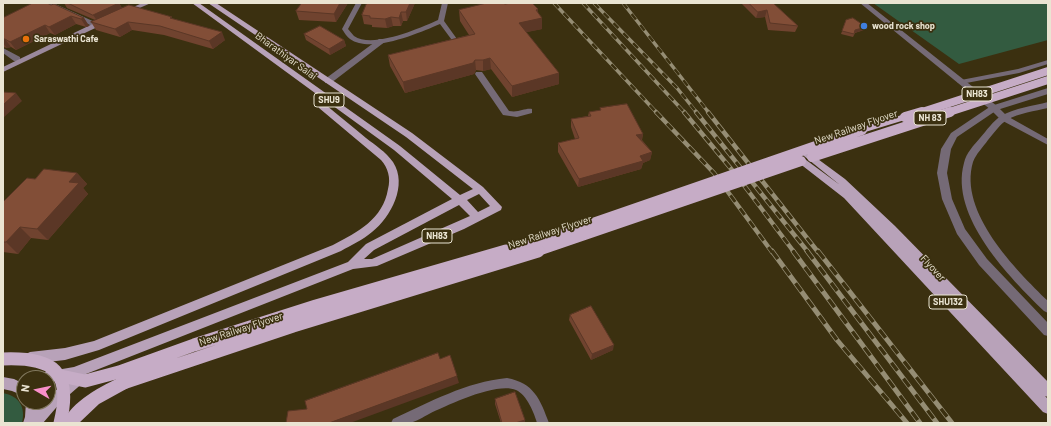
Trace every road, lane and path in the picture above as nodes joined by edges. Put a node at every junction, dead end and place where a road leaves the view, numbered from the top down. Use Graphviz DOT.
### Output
graph roads {
  1 [pos="47,3"];
  2 [pos="136,3"];
  3 [pos="148,3"];
  4 [pos="195,3"];
  5 [pos="211,3"];
  6 [pos="359,3"];
  7 [pos="445,3"];
  8 [pos="863,3"];
  9 [pos="115,15"];
  10 [pos="441,22"];
  11 [pos="93,23"];
  12 [pos="382,41"];
  13 [pos="459,46"];
  14 [pos="3,50"];
  15 [pos="17,59"];
  16 [pos="1048,62"];
  17 [pos="3,65"];
  18 [pos="3,70"];
  19 [pos="1048,71"];
  20 [pos="479,74"];
  21 [pos="1048,80"];
  22 [pos="328,81"];
  23 [pos="961,82"];
  24 [pos="1048,91"];
  25 [pos="319,93"];
  26 [pos="1048,105"];
  27 [pos="994,108"];
  28 [pos="529,110"];
  29 [pos="905,117"];
  30 [pos="1004,118"];
  31 [pos="1048,142"];
  32 [pos="802,155"];
  33 [pos="480,189"];
  34 [pos="460,200"];
  35 [pos="477,218"];
  36 [pos="352,266"];
  37 [pos="1048,308"];
  38 [pos="1048,331"];
  39 [pos="30,358"];
  40 [pos="3,359"];
  41 [pos="112,359"];
  42 [pos="56,375"];
  43 [pos="61,376"];
  44 [pos="16,381"];
  45 [pos="4,383"];
  46 [pos="16,386"];
  47 [pos="1048,391"];
  48 [pos="1048,408"];
  49 [pos="32,410"];
  50 [pos="30,423"];
  51 [pos="35,423"];
  52 [pos="60,423"];
  53 [pos="69,423"];
  54 [pos="397,423"];
  55 [pos="543,423"];
  1 -- 11 [label="street"];
  2 -- 9 [label="main road"];
  3 -- 9 [label="main road"];
  4 -- 25 [label="main road, Bharathiyar Salai / SHU9"];
  5 -- 22 [label="main road, Bharathiyar Salai / SHU9"];
  6 -- 12 [label="lane"];
  7 -- 10 [label="lane"];
  8 -- 23 [label="street"];
  9 -- 11 [label="main road"];
  9 -- 18 [label="main road"];
  10 -- 12 [label="lane"];
  10 -- 13 [label="lane"];
  11 -- 15 [label="main road"];
  12 -- 22 [label="street"];
  14 -- 15 [label="street"];
  15 -- 17 [label="main road"];
  16 -- 23 [label="street"];
  19 -- 29 [label="highway, New Railway Flyover / NH83, bridge"];
  20 -- 28 [label="lane"];
  21 -- 32 [label="highway, New Railway Flyover / NH 83, bridge"];
  22 -- 33 [label="main road, Bharathiyar Salai / SHU9"];
  23 -- 27 [label="street"];
  24 -- 27 [label="street"];
  25 -- 34 [label="main road, Bharathiyar Salai / SHU9"];
  25 -- 39 [label="main road"];
  26 -- 30 [label="street"];
  27 -- 30 [label="street"];
  27 -- 38 [label="street"];
  29 -- 32 [label="highway, New Railway Flyover / NH 83, bridge"];
  30 -- 31 [label="lane"];
  30 -- 37 [label="street"];
  32 -- 43 [label="highway, New Railway Flyover, bridge"];
  32 -- 47 [label="main road, Flyover"];
  32 -- 48 [label="main road, Flyover / SHU132"];
  32 -- 53 [label="highway, New Railway Flyover, bridge"];
  33 -- 34 [label="main road"];
  33 -- 35 [label="main road, NH83"];
  34 -- 35 [label="main road, Bharathiyar Salai"];
  34 -- 36 [label="main road"];
  35 -- 36 [label="main road, NH83"];
  36 -- 41 [label="main road"];
  39 -- 40 [label="highway, bridge"];
  39 -- 43 [label="highway, bridge"];
  41 -- 42 [label="main road"];
  41 -- 51 [label="main road"];
  43 -- 52 [label="highway, bridge"];
  44 -- 45 [label="main road"];
  45 -- 46 [label="main road"];
  49 -- 50 [label="main road"];
  54 -- 55 [label="lane"];
}
